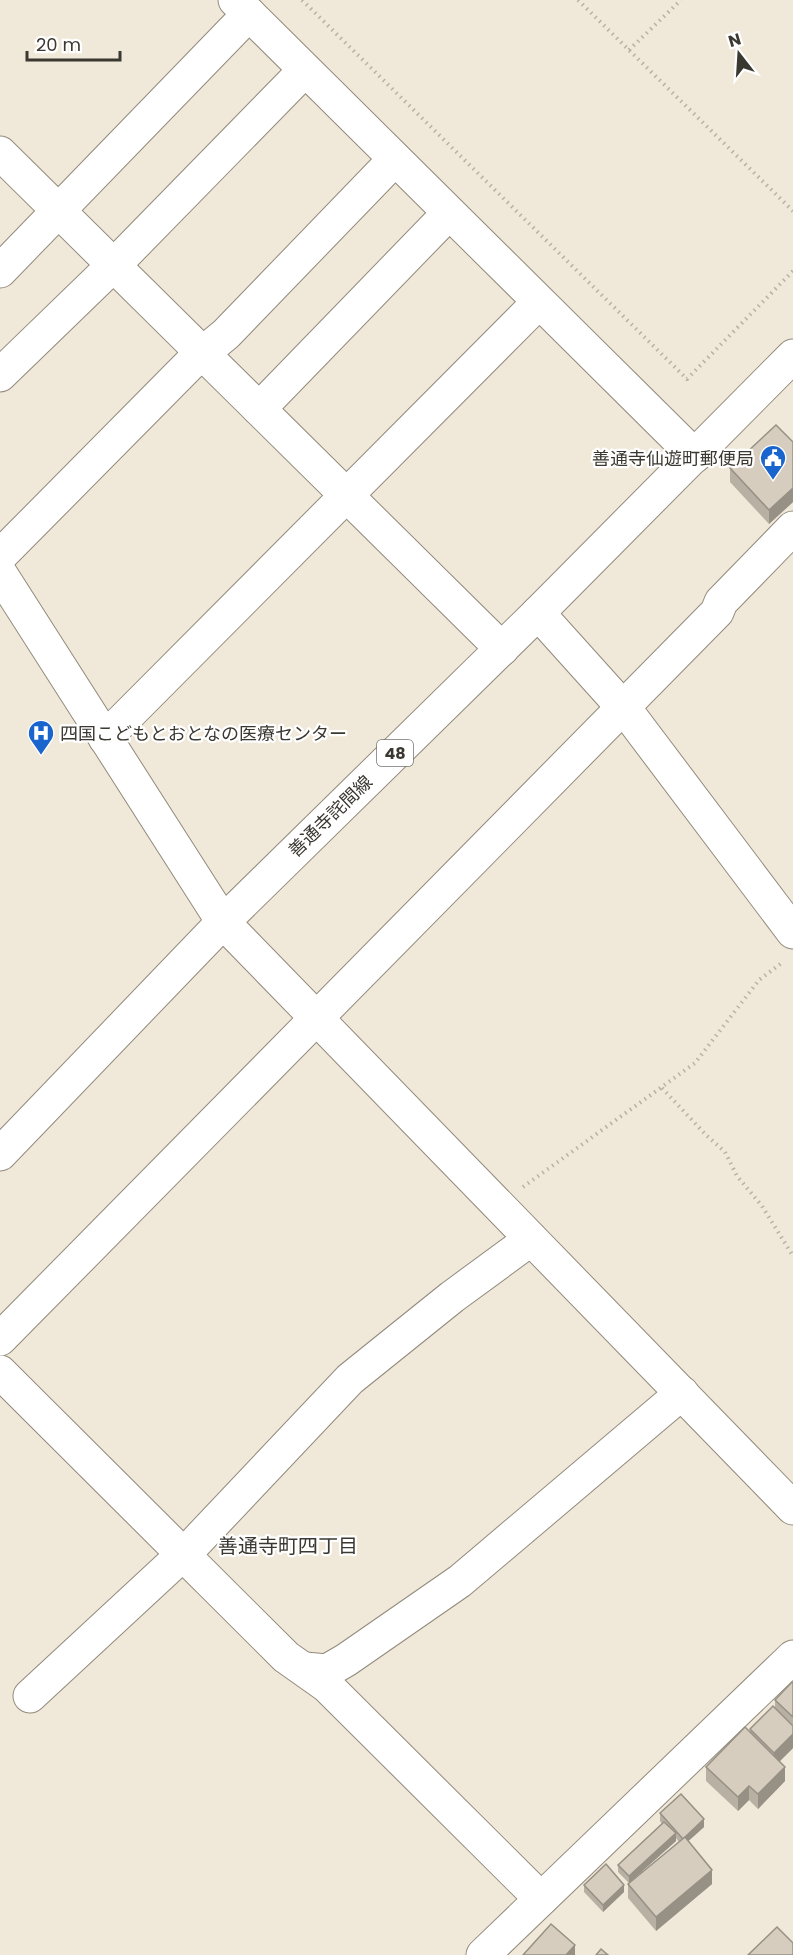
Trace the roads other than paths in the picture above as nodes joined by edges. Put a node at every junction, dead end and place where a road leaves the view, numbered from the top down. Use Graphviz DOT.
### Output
graph roads {
  1 [pos="242,7"];
  2 [pos="305,70"];
  3 [pos="0,153"];
  4 [pos="395,159"];
  5 [pos="58,210"];
  6 [pos="449,213"];
  7 [pos="112,264"];
  8 [pos="0,271"];
  9 [pos="539,302"];
  10 [pos="203,354"];
  11 [pos="793,356"];
  12 [pos="0,375"];
  13 [pos="259,409"];
  14 [pos="695,456"];
  15 [pos="346,495"];
  16 [pos="793,528"];
  17 [pos="0,556"];
  18 [pos="0,573"];
  19 [pos="538,613"];
  20 [pos="502,649"];
  21 [pos="622,707"];
  22 [pos="105,738"];
  23 [pos="223,922"];
  24 [pos="789,946"];
  25 [pos="317,1019"];
  26 [pos="0,1154"];
  27 [pos="531,1239"];
  28 [pos="0,1339"];
  29 [pos="0,1372"];
  30 [pos="682,1393"];
  31 [pos="793,1508"];
  32 [pos="183,1554"];
  33 [pos="793,1657"];
  34 [pos="305,1669"];
  35 [pos="30,1696"];
  36 [pos="541,1899"];
  37 [pos="483,1955"];
  1 -- 2 [label="street"];
  1 -- 5 [label="street"];
  2 -- 4 [label="street"];
  2 -- 7 [label="street"];
  3 -- 5 [label="street"];
  4 -- 6 [label="street"];
  4 -- 10 [label="street"];
  5 -- 7 [label="street"];
  5 -- 8 [label="street"];
  6 -- 9 [label="street"];
  6 -- 13 [label="street"];
  7 -- 10 [label="street"];
  7 -- 12 [label="street"];
  9 -- 14 [label="street"];
  9 -- 15 [label="street"];
  10 -- 13 [label="street"];
  10 -- 17 [label="street"];
  11 -- 14 [label="street, 善通寺詫間線 / 48"];
  13 -- 15 [label="street"];
  14 -- 19 [label="street, 善通寺詫間線 / 48"];
  15 -- 20 [label="street"];
  15 -- 22 [label="street"];
  16 -- 21 [label="street"];
  18 -- 22 [label="street"];
  19 -- 20 [label="street, 善通寺詫間線 / 48"];
  19 -- 21 [label="street"];
  20 -- 23 [label="street, 善通寺詫間線 / 48"];
  21 -- 24 [label="street"];
  21 -- 25 [label="street"];
  22 -- 23 [label="street"];
  23 -- 25 [label="street"];
  23 -- 26 [label="street, 善通寺詫間線 / 48"];
  25 -- 27 [label="street"];
  25 -- 28 [label="street"];
  27 -- 30 [label="street"];
  27 -- 32 [label="street"];
  29 -- 32 [label="street"];
  30 -- 31 [label="street"];
  30 -- 34 [label="street"];
  32 -- 34 [label="street"];
  32 -- 35 [label="street"];
  33 -- 36 [label="street"];
  34 -- 36 [label="street"];
  36 -- 37 [label="street"];
}
